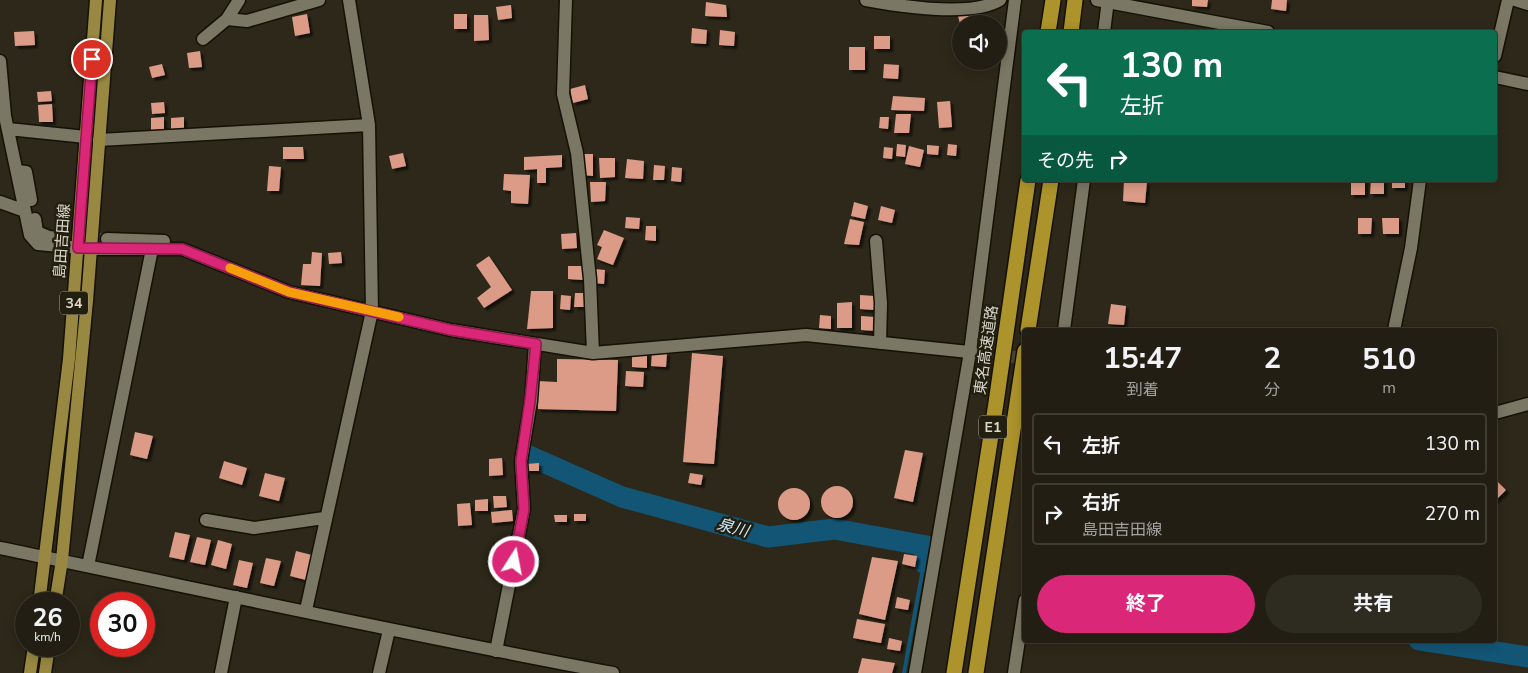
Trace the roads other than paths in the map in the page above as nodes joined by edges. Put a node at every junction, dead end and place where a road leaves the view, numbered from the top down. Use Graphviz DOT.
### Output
graph roads {
  1 [pos="96,0"];
  2 [pos="110,0"];
  3 [pos="239,0"];
  4 [pos="319,0"];
  5 [pos="349,0"];
  6 [pos="566,0"];
  7 [pos="866,0"];
  8 [pos="1000,0"];
  9 [pos="1015,0"];
  10 [pos="1053,0"];
  11 [pos="1075,0"];
  12 [pos="1104,0"];
  13 [pos="1508,0"];
  14 [pos="1515,0"];
  15 [pos="1528,4"];
  16 [pos="227,19"];
  17 [pos="1208,27"];
  18 [pos="1048,30"];
  19 [pos="1071,30"];
  20 [pos="1104,30"];
  21 [pos="1244,30"];
  22 [pos="203,38"];
  23 [pos="1497,47"];
  24 [pos="0,61"];
  25 [pos="1497,77"];
  26 [pos="1528,84"];
  27 [pos="369,125"];
  28 [pos="8,129"];
  29 [pos="93,138"];
  30 [pos="17,171"];
  31 [pos="1028,182"];
  32 [pos="1051,182"];
  33 [pos="1084,182"];
  34 [pos="1420,182"];
  35 [pos="0,202"];
  36 [pos="25,211"];
  37 [pos="61,238"];
  38 [pos="107,239"];
  39 [pos="876,241"];
  40 [pos="78,248"];
  41 [pos="92,249"];
  42 [pos="152,249"];
  43 [pos="177,249"];
  44 [pos="372,311"];
  45 [pos="1028,328"];
  46 [pos="1064,328"];
  47 [pos="1394,328"];
  48 [pos="880,343"];
  49 [pos="536,344"];
  50 [pos="970,352"];
  51 [pos="592,353"];
  52 [pos="988,354"];
  53 [pos="1022,371"];
  54 [pos="1528,404"];
  55 [pos="1497,412"];
  56 [pos="324,518"];
  57 [pos="206,520"];
  58 [pos="0,548"];
  59 [pos="44,557"];
  60 [pos="62,560"];
  61 [pos="88,566"];
  62 [pos="40,592"];
  63 [pos="57,592"];
  64 [pos="236,597"];
  65 [pos="306,610"];
  66 [pos="1022,620"];
  67 [pos="389,630"];
  68 [pos="496,651"];
  69 [pos="32,657"];
  70 [pos="47,657"];
  71 [pos="30,673"];
  72 [pos="45,673"];
  73 [pos="221,673"];
  74 [pos="379,673"];
  75 [pos="613,673"];
  76 [pos="915,673"];
  77 [pos="954,673"];
  78 [pos="976,673"];
  79 [pos="1014,673"];
  1 -- 29 [label="main road, 島田吉田線 / 34"];
  2 -- 29 [label="main road, 島田吉田線 / 34"];
  3 -- 16 [label="street"];
  4 -- 16 [label="street"];
  5 -- 27 [label="street"];
  6 -- 51 [label="street"];
  7 -- 8 [label="street"];
  9 -- 50 [label="street"];
  10 -- 18 [label="highway"];
  11 -- 19 [label="highway"];
  12 -- 17 [label="street"];
  12 -- 20 [label="street"];
  13 -- 23 [label="street"];
  14 -- 15 [label="street"];
  16 -- 22 [label="street"];
  17 -- 21 [label="street"];
  24 -- 28 [label="street"];
  25 -- 26 [label="street"];
  27 -- 29 [label="street"];
  27 -- 44 [label="street"];
  28 -- 29 [label="street"];
  28 -- 30 [label="street"];
  29 -- 40 [label="main road, 島田吉田線 / 34"];
  29 -- 41 [label="main road, 島田吉田線 / 34"];
  30 -- 36 [label="street"];
  30 -- 37 [label="street"];
  31 -- 77 [label="highway, 東名高速道路 / E1"];
  32 -- 45 [label="highway"];
  33 -- 46 [label="street"];
  34 -- 47 [label="street"];
  35 -- 36 [label="street"];
  36 -- 40 [label="street"];
  38 -- 43 [label="street"];
  39 -- 48 [label="street"];
  40 -- 41 [label="street"];
  40 -- 59 [label="main road, 島田吉田線 / 34"];
  41 -- 42 [label="street"];
  41 -- 60 [label="main road, 島田吉田線 / 34"];
  42 -- 43 [label="street"];
  42 -- 61 [label="street"];
  43 -- 44 [label="street"];
  44 -- 49 [label="street"];
  44 -- 56 [label="street"];
  48 -- 50 [label="street"];
  48 -- 51 [label="street"];
  49 -- 51 [label="street"];
  49 -- 68 [label="street"];
  50 -- 52 [label="street"];
  50 -- 76 [label="street"];
  53 -- 78 [label="highway, E1"];
  54 -- 55 [label="street"];
  56 -- 57 [label="street"];
  56 -- 65 [label="street"];
  58 -- 59 [label="street"];
  59 -- 60 [label="street"];
  59 -- 62 [label="main road, 島田吉田線 / 34"];
  60 -- 61 [label="street"];
  60 -- 63 [label="main road, 島田吉田線 / 34"];
  61 -- 64 [label="street"];
  64 -- 65 [label="street"];
  64 -- 73 [label="street"];
  65 -- 67 [label="street"];
  66 -- 79 [label="street"];
  67 -- 68 [label="street"];
  67 -- 74 [label="street"];
  68 -- 75 [label="street"];
  69 -- 71 [label="main road"];
  70 -- 72 [label="main road"];
}
